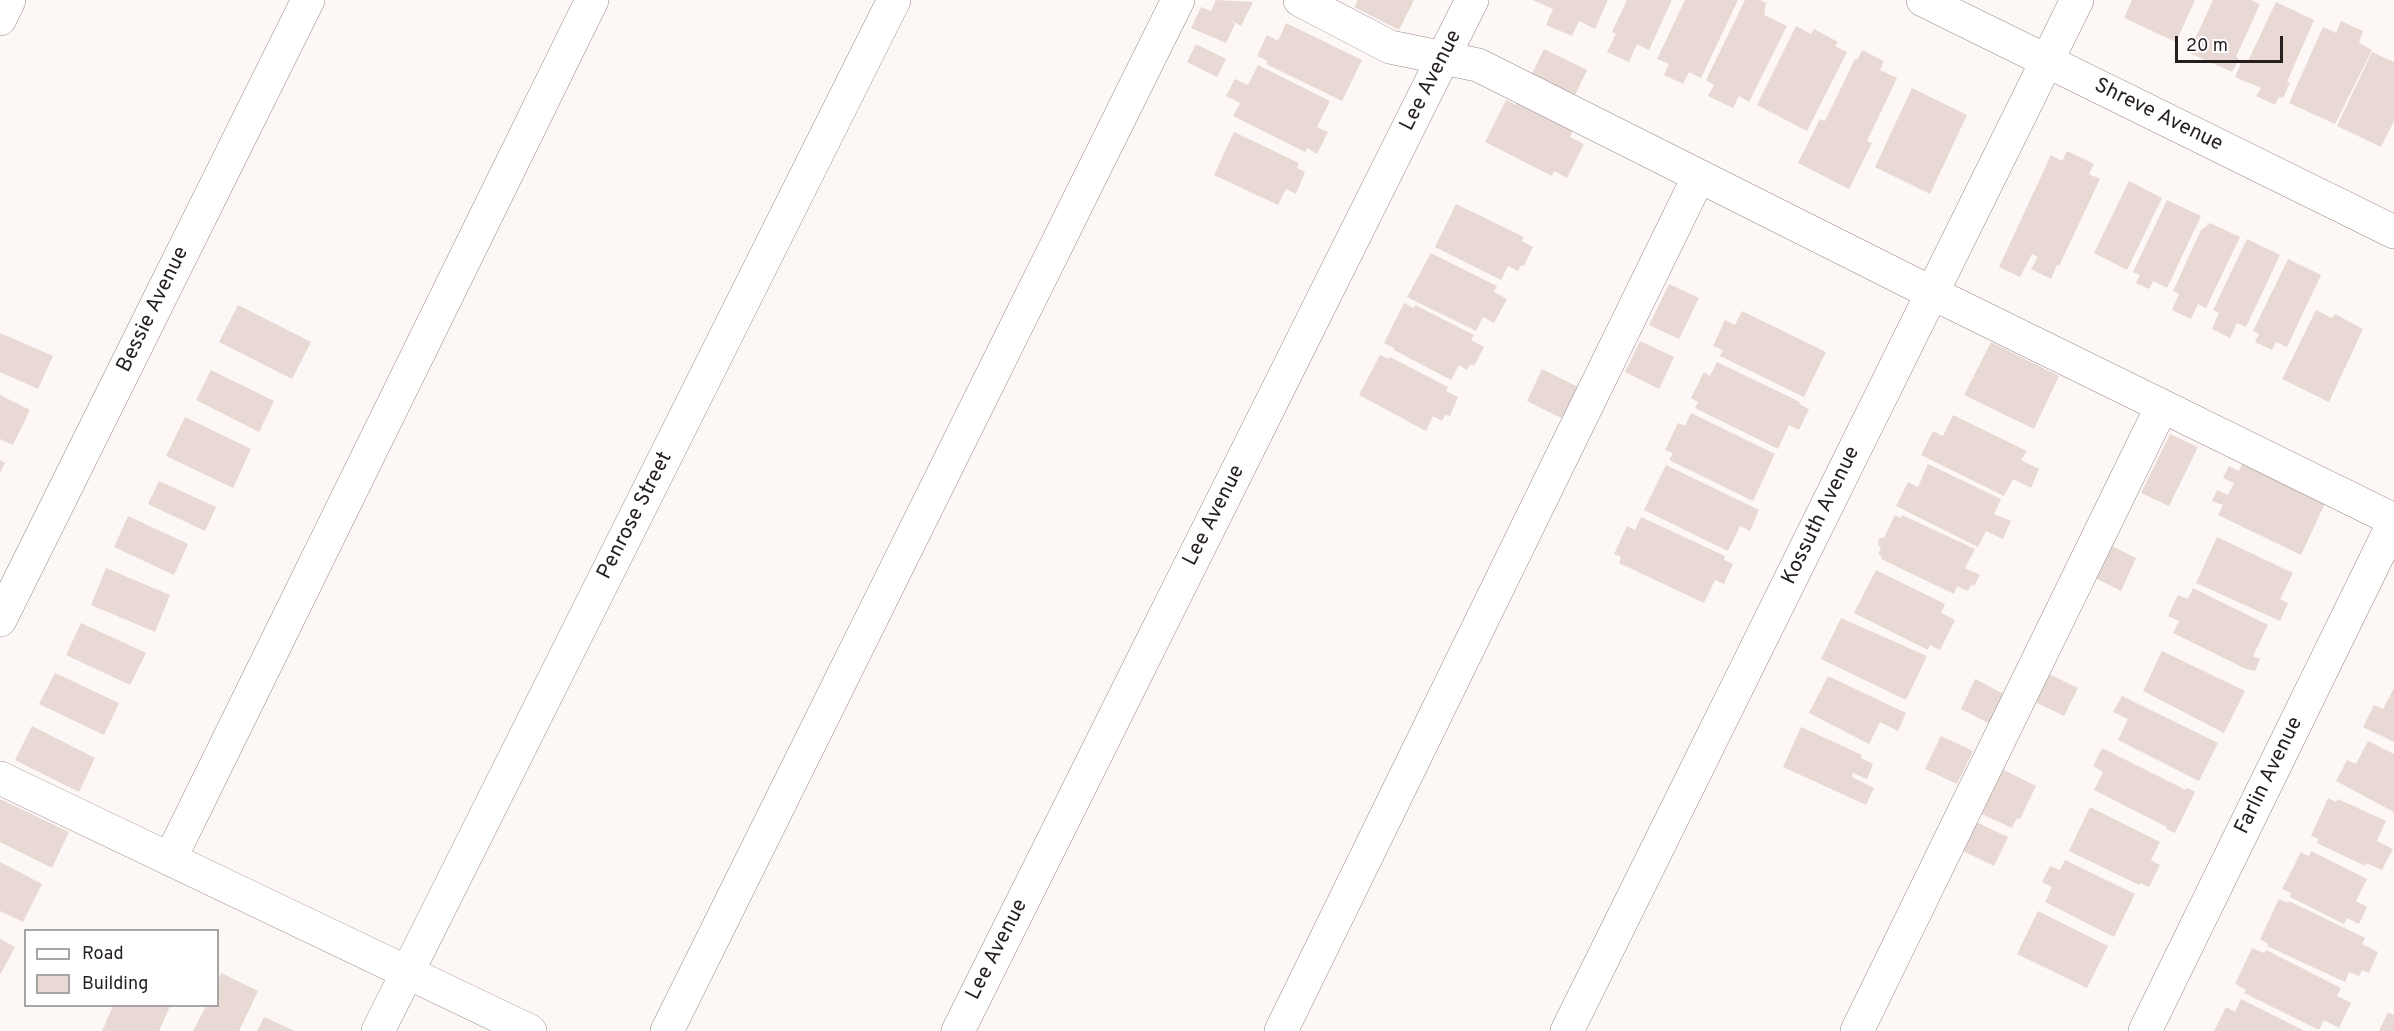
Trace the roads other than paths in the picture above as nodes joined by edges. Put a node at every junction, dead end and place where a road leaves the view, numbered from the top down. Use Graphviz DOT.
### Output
graph roads {
  1 [pos="9,0"];
  2 [pos="308,0"];
  3 [pos="592,0"];
  4 [pos="894,0"];
  5 [pos="1178,0"];
  6 [pos="1300,0"];
  7 [pos="1472,0"];
  8 [pos="1923,0"];
  9 [pos="2077,0"];
  10 [pos="0,20"];
  11 [pos="1443,58"];
  12 [pos="2047,62"];
  13 [pos="1699,176"];
  14 [pos="2394,232"];
  15 [pos="1932,293"];
  16 [pos="2162,406"];
  17 [pos="2394,521"];
  18 [pos="0,620"];
  19 [pos="0,778"];
  20 [pos="170,859"];
  21 [pos="408,973"];
  22 [pos="378,1031"];
  23 [pos="530,1031"];
  24 [pos="667,1031"];
  25 [pos="958,1031"];
  26 [pos="1281,1031"];
  27 [pos="1567,1031"];
  28 [pos="1857,1031"];
  29 [pos="2145,1031"];
  1 -- 10 [label="street"];
  2 -- 18 [label="street, Bessie Avenue"];
  3 -- 20 [label="street"];
  4 -- 21 [label="street, Penrose Street"];
  5 -- 24 [label="street"];
  6 -- 11 [label="street"];
  7 -- 11 [label="street, Lee Avenue"];
  8 -- 12 [label="street, Shreve Avenue"];
  9 -- 12 [label="street, Kossuth Avenue"];
  11 -- 13 [label="street"];
  11 -- 25 [label="street, Lee Avenue"];
  12 -- 14 [label="street, Shreve Avenue"];
  12 -- 15 [label="street, Kossuth Avenue"];
  13 -- 15 [label="street"];
  13 -- 26 [label="street"];
  15 -- 16 [label="street"];
  15 -- 27 [label="street, Kossuth Avenue"];
  16 -- 17 [label="street"];
  16 -- 28 [label="street"];
  17 -- 29 [label="street, Farlin Avenue"];
  19 -- 20 [label="street"];
  20 -- 21 [label="street"];
  21 -- 22 [label="street, Penrose Street"];
  21 -- 23 [label="street"];
}
